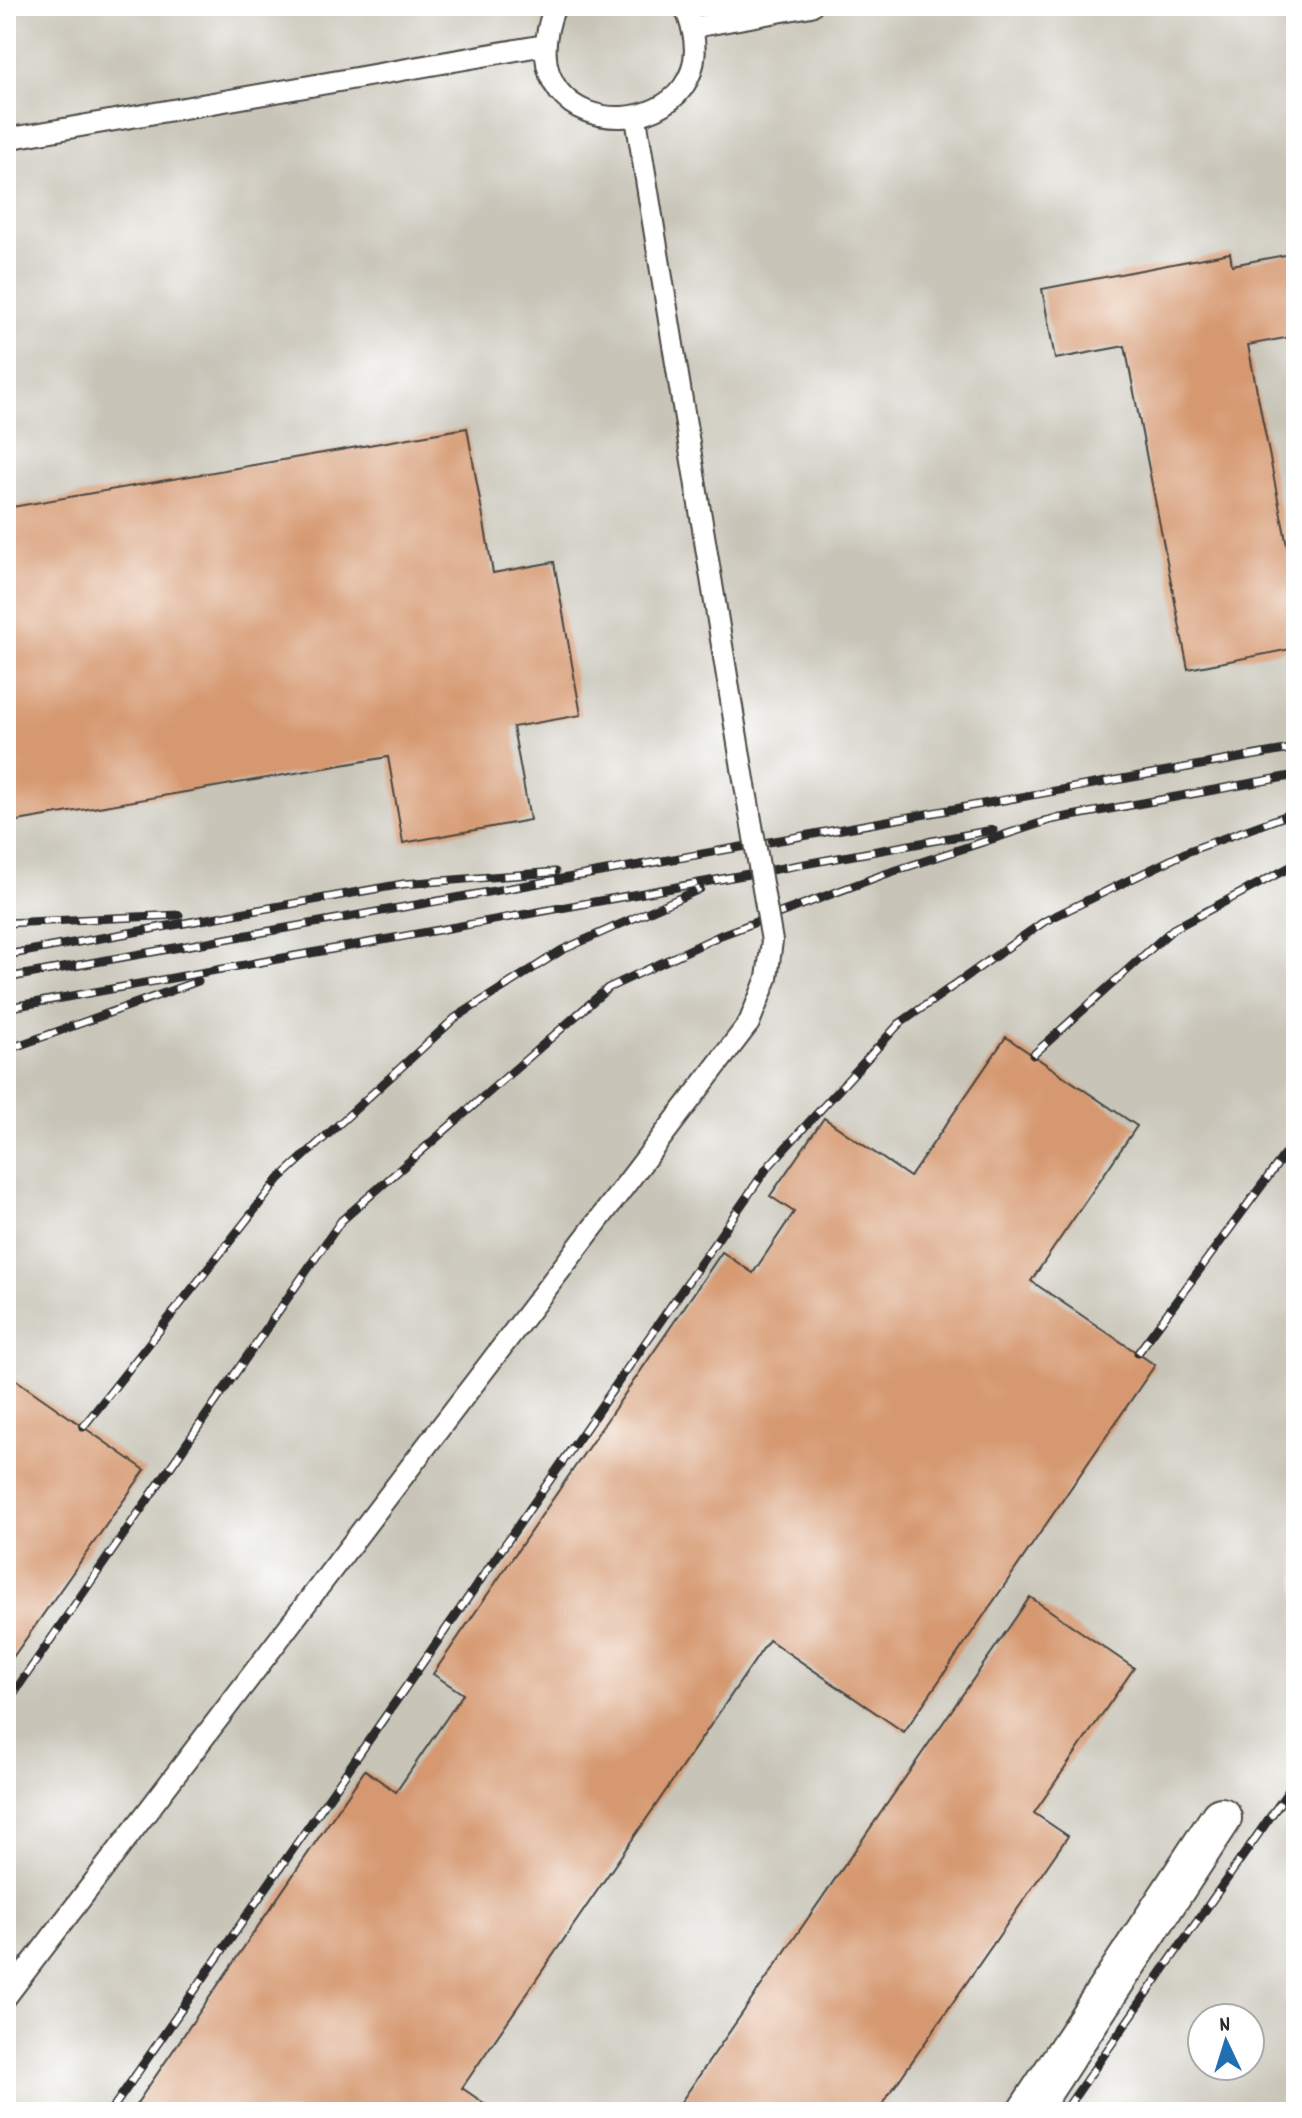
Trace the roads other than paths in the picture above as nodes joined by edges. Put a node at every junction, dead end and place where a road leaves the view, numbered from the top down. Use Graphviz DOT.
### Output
graph roads {
  1 [pos="555,6"];
  2 [pos="684,6"];
  3 [pos="811,6"];
  4 [pos="694,27"];
  5 [pos="545,45"];
  6 [pos="636,118"];
  7 [pos="6,139"];
  8 [pos="1221,1818"];
  9 [pos="6,1997"];
  10 [pos="1028,2112"];
  1 -- 5 [label="lane"];
  2 -- 4 [label="lane"];
  3 -- 4 [label="lane"];
  4 -- 6 [label="lane"];
  5 -- 6 [label="lane"];
  5 -- 7 [label="lane"];
  6 -- 9 [label="lane, bridge"];
  8 -- 10 [label="street"];
}
